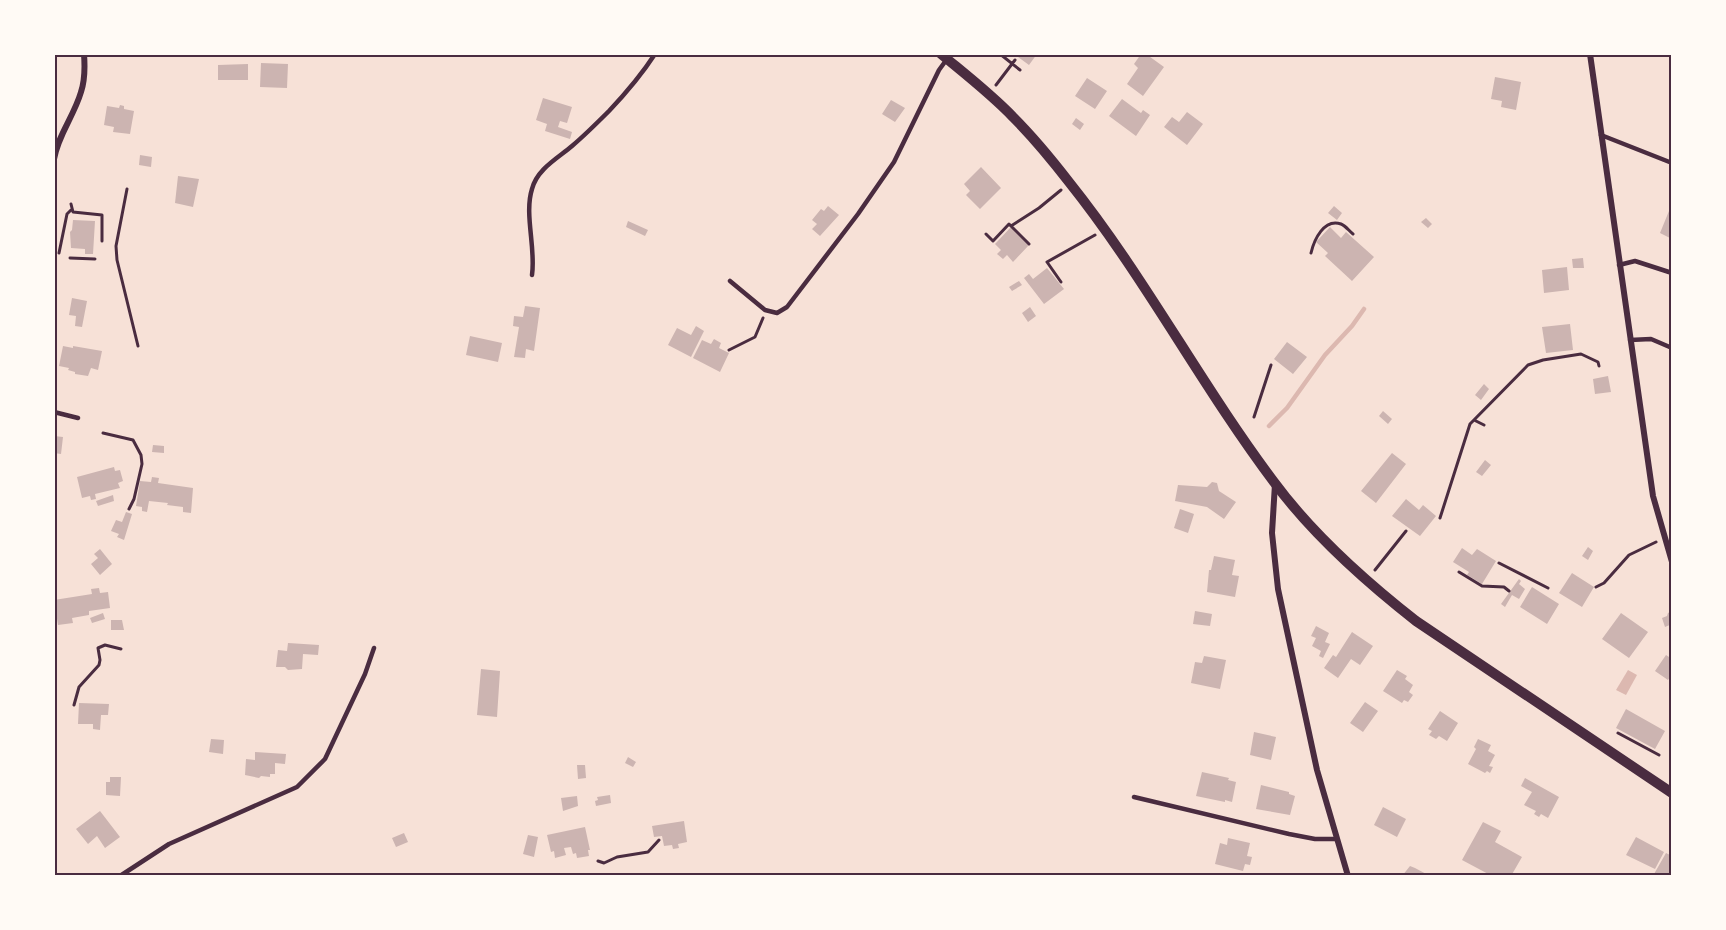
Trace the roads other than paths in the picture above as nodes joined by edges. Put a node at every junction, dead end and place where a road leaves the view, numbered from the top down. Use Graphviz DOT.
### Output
graph roads {
  1 [pos="84,54"];
  2 [pos="655,54"];
  3 [pos="1590,54"];
  4 [pos="944,57"];
  5 [pos="1601,135"];
  6 [pos="54,159"];
  7 [pos="1672,162"];
  8 [pos="1619,265"];
  9 [pos="1672,273"];
  10 [pos="532,276"];
  11 [pos="730,281"];
  12 [pos="1630,340"];
  13 [pos="1672,348"];
  14 [pos="54,412"];
  15 [pos="78,418"];
  16 [pos="1275,484"];
  17 [pos="1670,545"];
  18 [pos="1672,562"];
  19 [pos="374,648"];
  20 [pos="1672,793"];
  21 [pos="1134,797"];
  22 [pos="1335,839"];
  23 [pos="120,876"];
  24 [pos="1348,876"];
  1 -- 6 [label="street"];
  2 -- 10 [label="lane"];
  3 -- 5 [label="street"];
  4 -- 11 [label="lane"];
  4 -- 16 [label="street"];
  5 -- 7 [label="lane"];
  5 -- 8 [label="street"];
  8 -- 9 [label="lane"];
  8 -- 12 [label="street"];
  12 -- 13 [label="lane"];
  12 -- 17 [label="street"];
  14 -- 15 [label="lane"];
  16 -- 20 [label="street"];
  16 -- 22 [label="street"];
  17 -- 18 [label="street"];
  19 -- 23 [label="lane"];
  21 -- 22 [label="lane"];
  22 -- 24 [label="street"];
}
